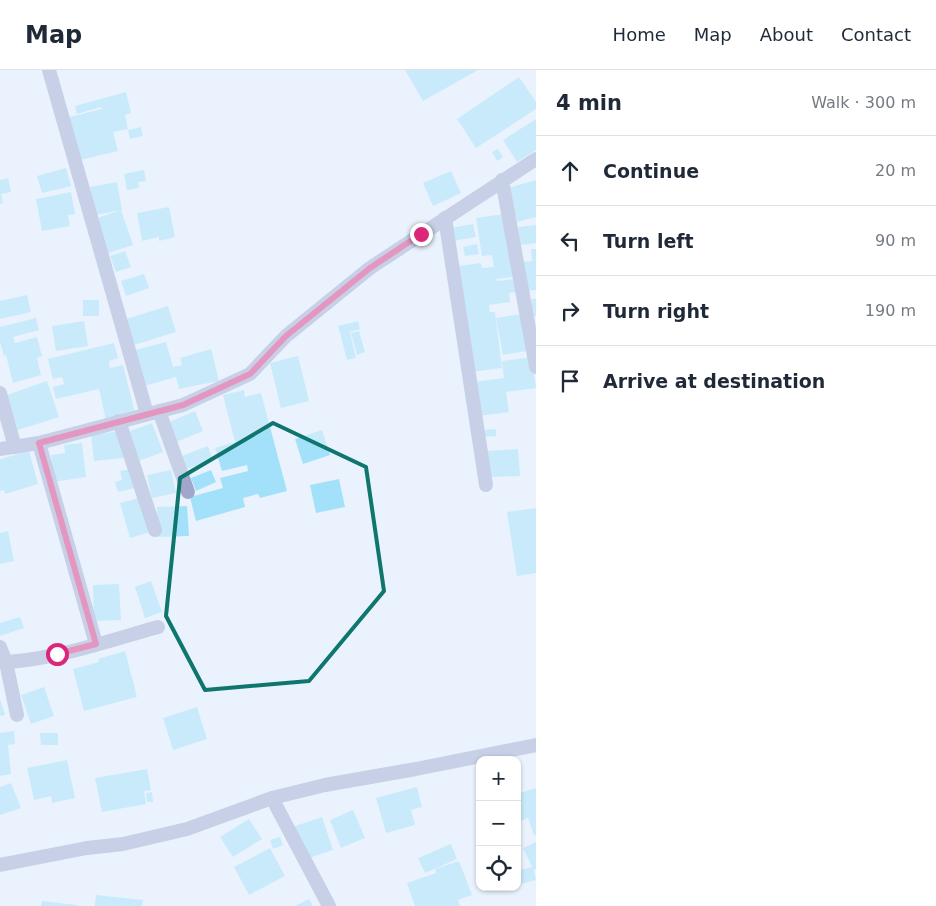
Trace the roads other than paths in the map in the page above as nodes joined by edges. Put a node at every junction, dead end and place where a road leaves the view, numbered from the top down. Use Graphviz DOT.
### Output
graph roads {
  1 [pos="49,70"];
  2 [pos="536,159"];
  3 [pos="502,180"];
  4 [pos="445,218"];
  5 [pos="536,367"];
  6 [pos="0,393"];
  7 [pos="153,412"];
  8 [pos="119,421"];
  9 [pos="39,443"];
  10 [pos="15,447"];
  11 [pos="0,449"];
  12 [pos="486,484"];
  13 [pos="188,492"];
  14 [pos="155,530"];
  15 [pos="158,627"];
  16 [pos="96,644"];
  17 [pos="0,646"];
  18 [pos="6,662"];
  19 [pos="17,715"];
  20 [pos="536,744"];
  21 [pos="272,798"];
  22 [pos="0,865"];
  23 [pos="329,906"];
  1 -- 7 [label="street"];
  2 -- 3 [label="street"];
  3 -- 4 [label="street"];
  3 -- 5 [label="street"];
  4 -- 7 [label="street"];
  4 -- 12 [label="street"];
  6 -- 10 [label="street"];
  7 -- 8 [label="street"];
  7 -- 13 [label="street"];
  8 -- 9 [label="street"];
  8 -- 14 [label="street"];
  9 -- 10 [label="street"];
  9 -- 16 [label="street"];
  10 -- 11 [label="street"];
  15 -- 16 [label="street"];
  16 -- 18 [label="street"];
  17 -- 18 [label="street"];
  18 -- 19 [label="street"];
  20 -- 21 [label="street"];
  21 -- 22 [label="street"];
  21 -- 23 [label="street"];
}
